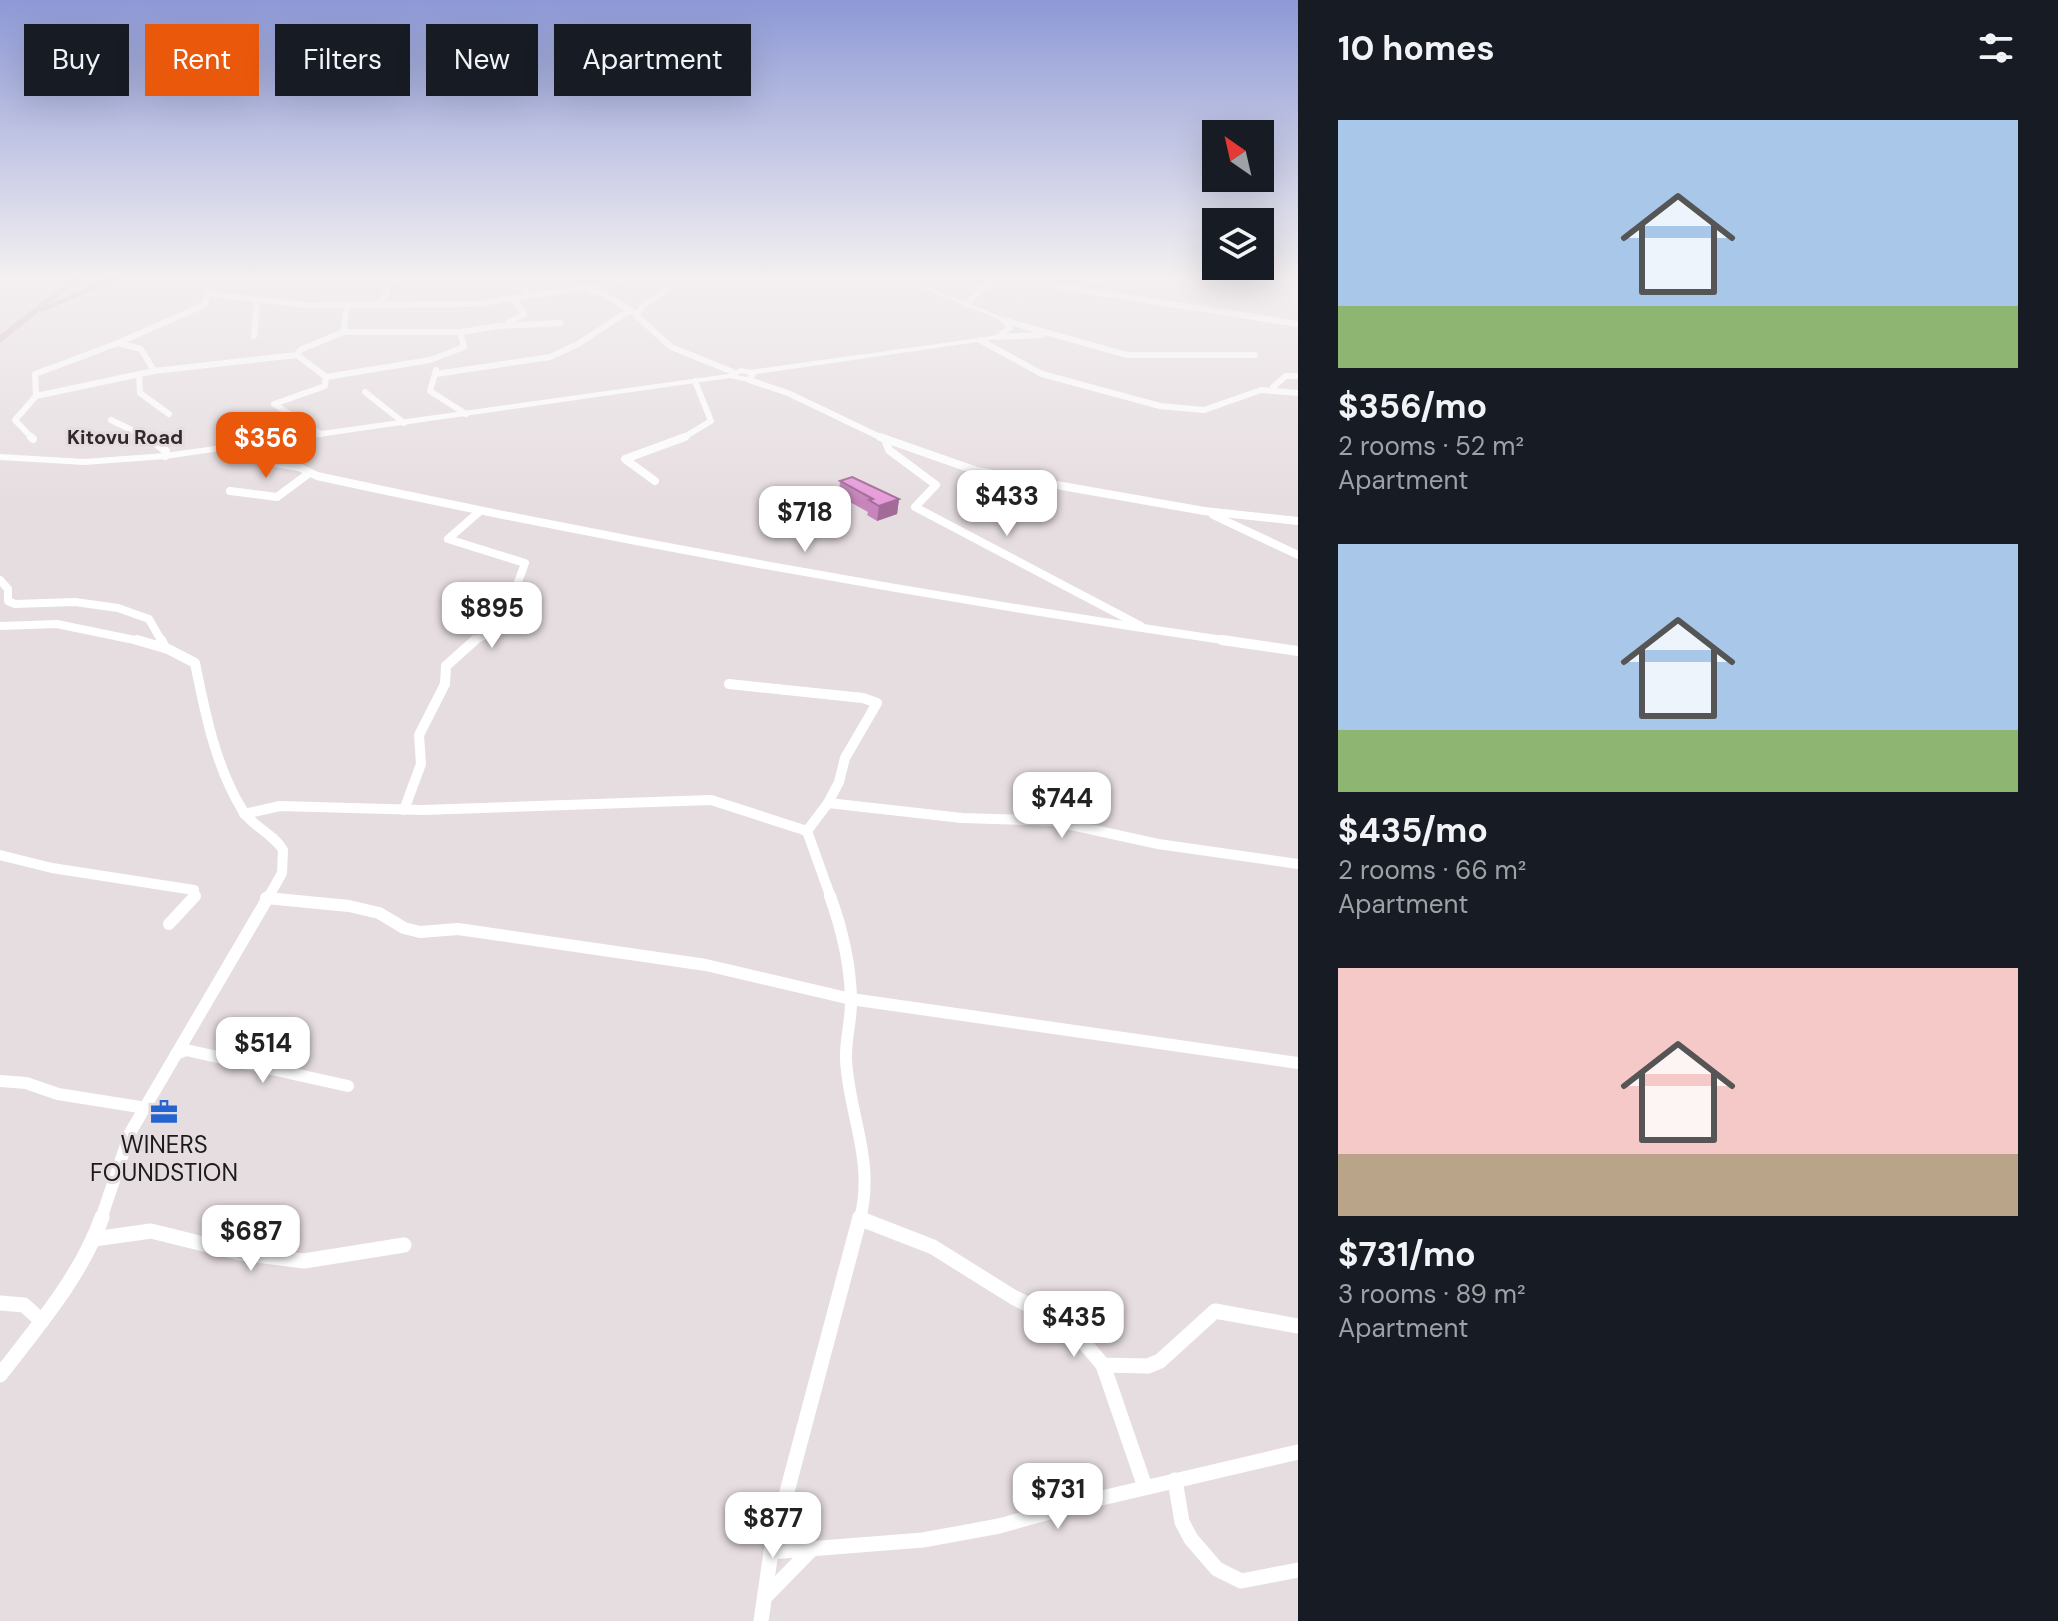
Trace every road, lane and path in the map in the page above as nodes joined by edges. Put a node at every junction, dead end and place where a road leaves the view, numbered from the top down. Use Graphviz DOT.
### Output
graph roads {
  1 [pos="95,352"];
  2 [pos="143,352"];
  3 [pos="299,352"];
  4 [pos="452,352"];
  5 [pos="562,352"];
  6 [pos="682,352"];
  7 [pos="906,352"];
  8 [pos="999,352"];
  9 [pos="1114,352"];
  10 [pos="297,355"];
  11 [pos="1255,355"];
  12 [pos="430,360"];
  13 [pos="154,371"];
  14 [pos="139,374"];
  15 [pos="436,374"];
  16 [pos="732,374"];
  17 [pos="751,376"];
  18 [pos="1298,376"];
  19 [pos="326,377"];
  20 [pos="695,381"];
  21 [pos="1264,384"];
  22 [pos="1273,387"];
  23 [pos="365,392"];
  24 [pos="1295,392"];
  25 [pos="36,396"];
  26 [pos="169,414"];
  27 [pos="466,414"];
  28 [pos="111,420"];
  29 [pos="404,423"];
  30 [pos="321,434"];
  31 [pos="33,439"];
  32 [pos="885,439"];
  33 [pos="237,446"];
  34 [pos="165,456"];
  35 [pos="0,457"];
  36 [pos="308,474"];
  37 [pos="655,481"];
  38 [pos="230,491"];
  39 [pos="1204,511"];
  40 [pos="479,512"];
  41 [pos="1298,521"];
  42 [pos="1298,555"];
  43 [pos="0,580"];
  44 [pos="0,626"];
  45 [pos="1146,629"];
  46 [pos="165,648"];
  47 [pos="1298,651"];
  48 [pos="729,684"];
  49 [pos="828,803"];
  50 [pos="404,810"];
  51 [pos="244,814"];
  52 [pos="807,831"];
  53 [pos="0,855"];
  54 [pos="1298,864"];
  55 [pos="266,898"];
  56 [pos="169,924"];
  57 [pos="851,999"];
  58 [pos="176,1054"];
  59 [pos="1298,1063"];
  60 [pos="0,1081"];
  61 [pos="348,1086"];
  62 [pos="146,1108"];
  63 [pos="861,1219"];
  64 [pos="94,1239"];
  65 [pos="404,1245"];
  66 [pos="0,1303"];
  67 [pos="42,1321"];
  68 [pos="1298,1326"];
  69 [pos="1103,1365"];
  70 [pos="0,1375"];
  71 [pos="1298,1452"];
  72 [pos="1175,1480"];
  73 [pos="1145,1487"];
  74 [pos="810,1551"];
  75 [pos="771,1552"];
  76 [pos="1298,1570"];
  77 [pos="765,1597"];
  78 [pos="761,1621"];
  1 -- 25 [label="street"];
  2 -- 13 [label="street"];
  3 -- 10 [label="street"];
  4 -- 12 [label="street"];
  5 -- 15 [label="street"];
  6 -- 16 [label="street"];
  7 -- 17 [label="street"];
  8 -- 24 [label="street"];
  9 -- 11 [label="street"];
  10 -- 13 [label="street"];
  10 -- 19 [label="street"];
  12 -- 15 [label="street"];
  12 -- 19 [label="street"];
  13 -- 14 [label="street"];
  14 -- 25 [label="street"];
  14 -- 26 [label="street"];
  15 -- 27 [label="street"];
  16 -- 17 [label="street"];
  16 -- 20 [label="street"];
  17 -- 32 [label="street"];
  18 -- 22 [label="street"];
  19 -- 30 [label="street"];
  20 -- 27 [label="street"];
  20 -- 37 [label="street"];
  21 -- 22 [label="street"];
  22 -- 24 [label="street"];
  23 -- 29 [label="street"];
  25 -- 31 [label="street"];
  27 -- 29 [label="street"];
  28 -- 34 [label="street"];
  29 -- 30 [label="street"];
  30 -- 33 [label="street"];
  32 -- 39 [label="street"];
  32 -- 45 [label="street"];
  33 -- 34 [label="street"];
  33 -- 36 [label="street"];
  34 -- 35 [label="street"];
  36 -- 38 [label="street"];
  36 -- 40 [label="street"];
  39 -- 41 [label="street"];
  39 -- 42 [label="street"];
  40 -- 45 [label="street"];
  40 -- 50 [label="street"];
  43 -- 46 [label="street"];
  44 -- 46 [label="street"];
  45 -- 47 [label="street"];
  46 -- 51 [label="street"];
  48 -- 49 [label="street"];
  49 -- 52 [label="street"];
  49 -- 54 [label="street"];
  50 -- 51 [label="street"];
  50 -- 52 [label="street"];
  51 -- 55 [label="street"];
  52 -- 57 [label="street"];
  53 -- 56 [label="street"];
  55 -- 57 [label="street"];
  55 -- 58 [label="street"];
  57 -- 59 [label="street"];
  57 -- 63 [label="street"];
  58 -- 61 [label="street"];
  58 -- 62 [label="street"];
  60 -- 62 [label="street"];
  62 -- 64 [label="street"];
  63 -- 69 [label="street"];
  63 -- 75 [label="street"];
  64 -- 65 [label="street"];
  64 -- 67 [label="street"];
  66 -- 67 [label="street"];
  67 -- 70 [label="street"];
  68 -- 69 [label="street"];
  69 -- 73 [label="street"];
  71 -- 72 [label="street"];
  72 -- 73 [label="street"];
  72 -- 76 [label="street"];
  73 -- 74 [label="street"];
  74 -- 75 [label="street"];
  74 -- 77 [label="street"];
  75 -- 77 [label="street"];
  77 -- 78 [label="street"];
}
